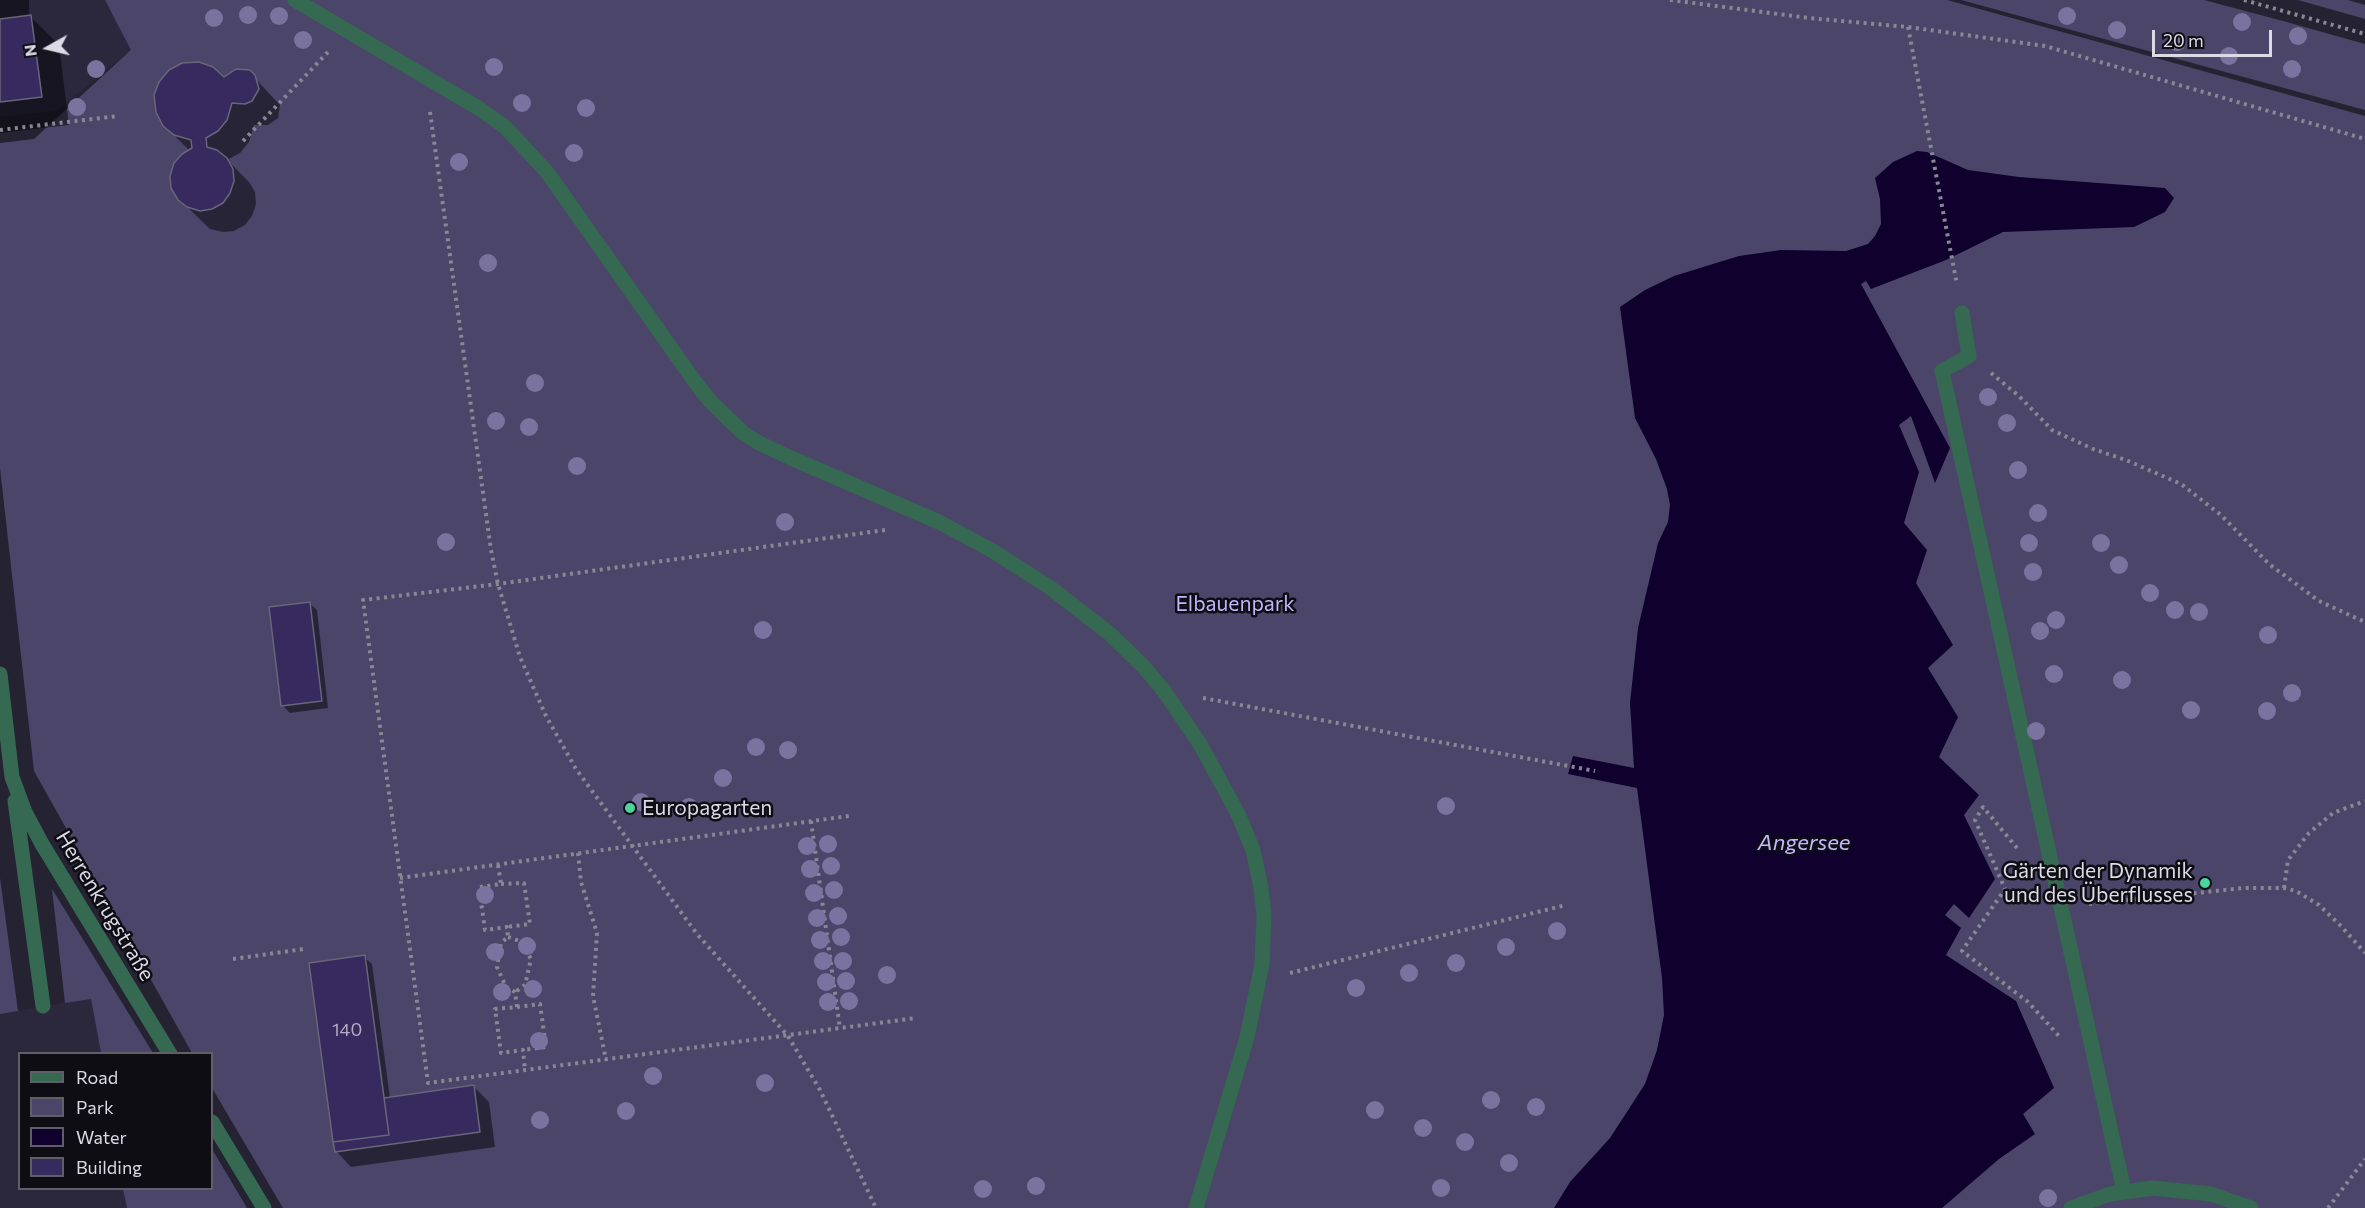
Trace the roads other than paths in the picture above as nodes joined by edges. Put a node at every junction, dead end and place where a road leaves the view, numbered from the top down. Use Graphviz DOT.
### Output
graph roads {
  1 [pos="296,0"];
  2 [pos="1962,313"];
  3 [pos="0,675"];
  4 [pos="0,680"];
  5 [pos="12,777"];
  6 [pos="43,1006"];
  7 [pos="169,1052"];
  8 [pos="213,1124"];
  9 [pos="2124,1191"];
  10 [pos="264,1208"];
  11 [pos="1196,1208"];
  12 [pos="2071,1208"];
  13 [pos="2251,1208"];
  1 -- 11 [label="street"];
  2 -- 9 [label="street"];
  3 -- 4 [label="street, Herrenkrugstraße"];
  4 -- 5 [label="street, Herrenkrugstraße"];
  5 -- 6 [label="street, Herrenkrugstraße"];
  5 -- 7 [label="street, Herrenkrugstraße"];
  8 -- 10 [label="street"];
  9 -- 12 [label="street"];
  9 -- 13 [label="street"];
}
